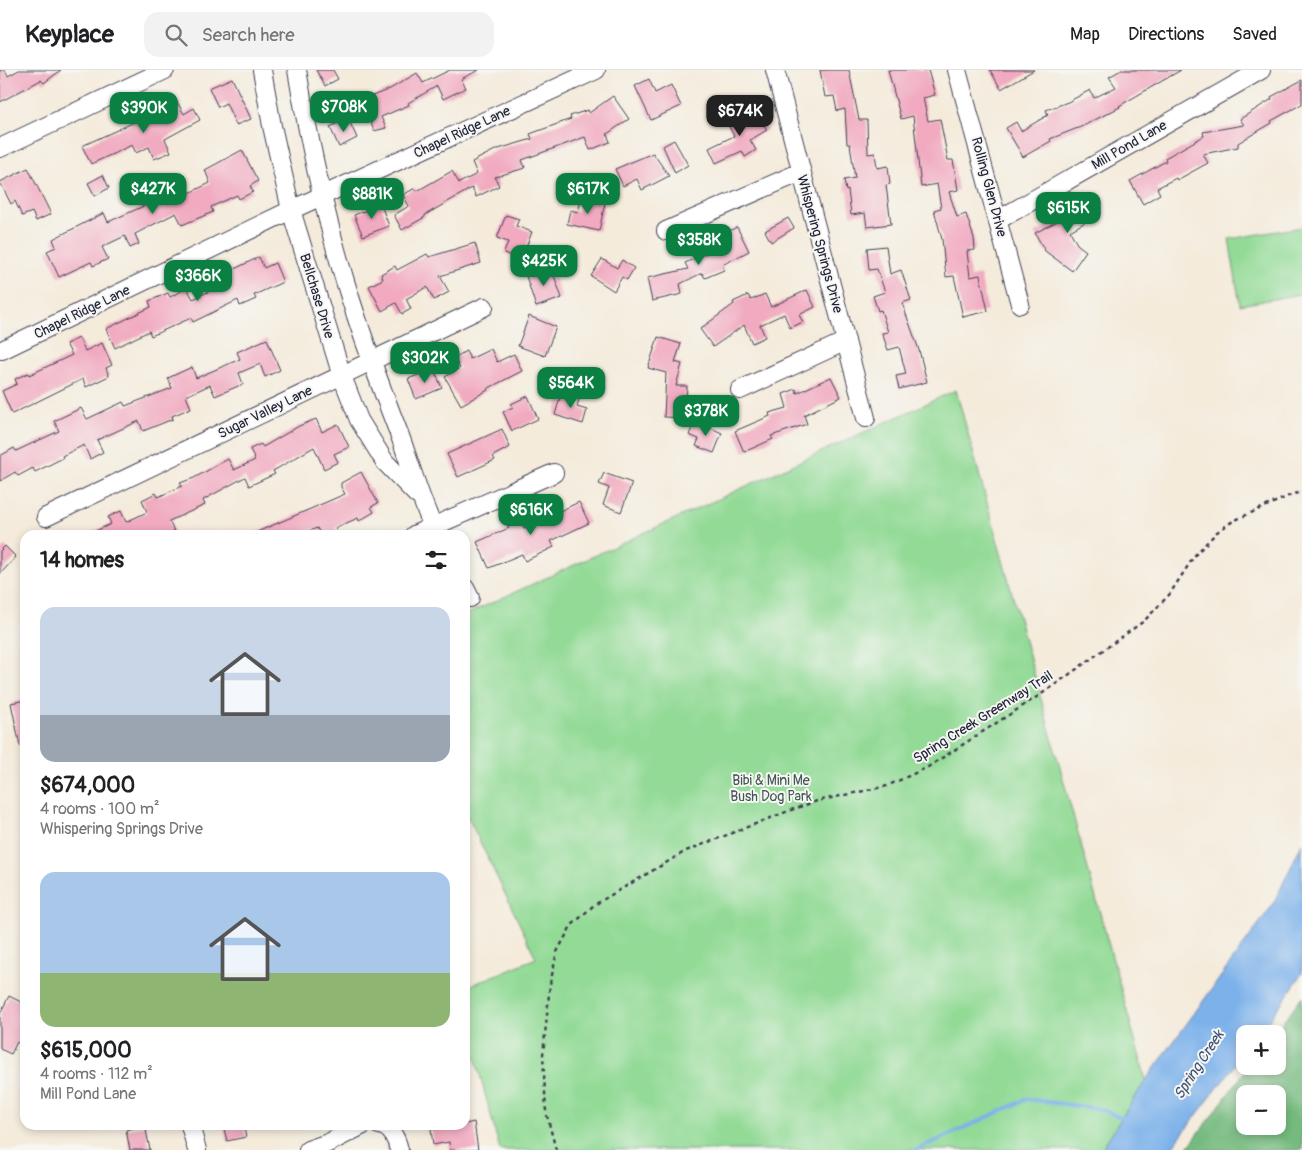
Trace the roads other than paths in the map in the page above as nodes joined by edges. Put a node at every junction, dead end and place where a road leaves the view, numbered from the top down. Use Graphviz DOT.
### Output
graph roads {
  1 [pos="165,70"];
  2 [pos="262,70"];
  3 [pos="297,70"];
  4 [pos="596,70"];
  5 [pos="775,70"];
  6 [pos="957,70"];
  7 [pos="1261,70"];
  8 [pos="0,148"];
  9 [pos="800,172"];
  10 [pos="323,196"];
  11 [pos="291,210"];
  12 [pos="998,220"];
  13 [pos="666,231"];
  14 [pos="1020,304"];
  15 [pos="484,307"];
  16 [pos="846,341"];
  17 [pos="2,350"];
  18 [pos="371,362"];
  19 [pos="342,376"];
  20 [pos="740,390"];
  21 [pos="866,418"];
  22 [pos="554,473"];
  23 [pos="421,499"];
  24 [pos="46,518"];
  25 [pos="435,530"];
  26 [pos="191,1130"];
  27 [pos="353,1130"];
  28 [pos="389,1130"];
  29 [pos="197,1150"];
  30 [pos="308,1150"];
  31 [pos="399,1150"];
  1 -- 8 [label="street"];
  2 -- 11 [label="street, Bellchase Drive"];
  3 -- 10 [label="street, Bellchase Drive"];
  4 -- 10 [label="street, Chapel Ridge Lane"];
  5 -- 9 [label="street, Whispering Springs Drive"];
  6 -- 12 [label="street, Rolling Glen Drive"];
  7 -- 12 [label="street, Mill Pond Lane"];
  9 -- 13 [label="street"];
  9 -- 16 [label="street, Whispering Springs Drive"];
  10 -- 11 [label="street, Chapel Ridge Lane"];
  10 -- 18 [label="street, Bellchase Drive"];
  11 -- 17 [label="street, Chapel Ridge Lane"];
  11 -- 19 [label="street, Bellchase Drive"];
  12 -- 14 [label="street, Rolling Glen Drive"];
  15 -- 18 [label="street, Sugar Valley Lane"];
  16 -- 20 [label="street"];
  16 -- 21 [label="street, Whispering Springs Drive"];
  18 -- 19 [label="street, Sugar Valley Lane"];
  18 -- 23 [label="street, Bellchase Drive"];
  19 -- 23 [label="street, Bellchase Drive"];
  19 -- 24 [label="street, Sugar Valley Lane"];
  22 -- 25 [label="street"];
  23 -- 25 [label="street, Bellchase Drive"];
  26 -- 29 [label="street"];
  27 -- 30 [label="street"];
  28 -- 31 [label="street"];
}
